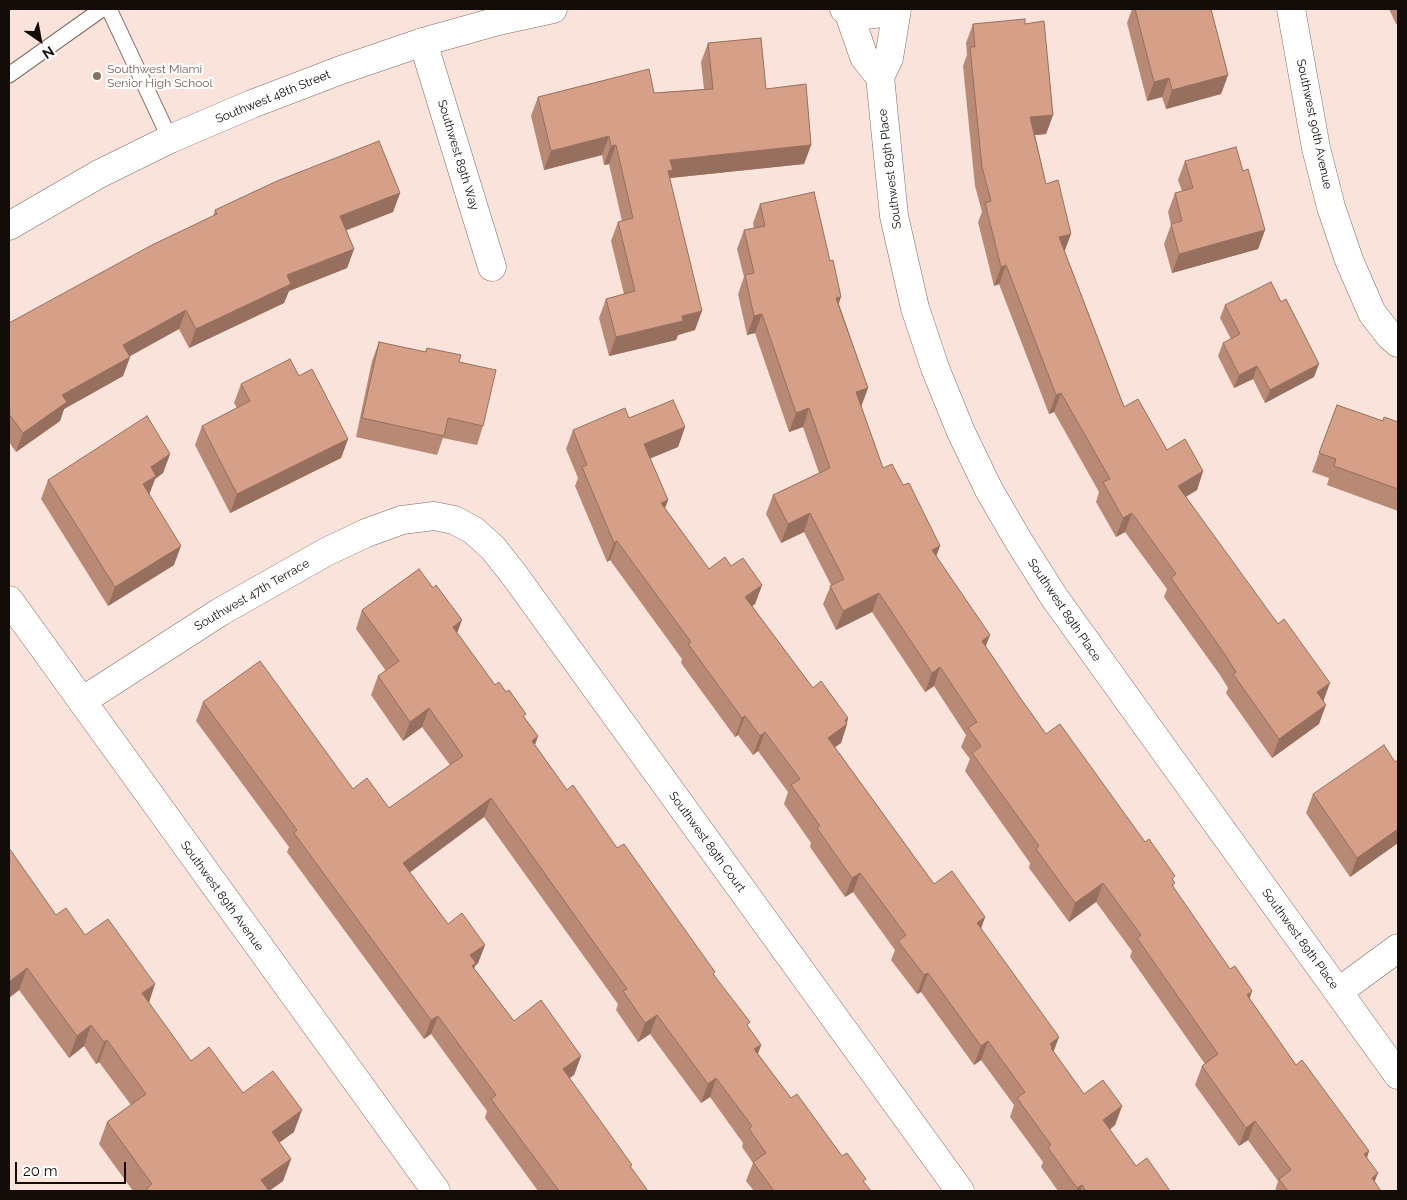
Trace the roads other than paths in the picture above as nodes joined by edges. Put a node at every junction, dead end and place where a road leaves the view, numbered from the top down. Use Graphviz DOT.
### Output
graph roads {
  1 [pos="102,9"];
  2 [pos="109,9"];
  3 [pos="553,9"];
  4 [pos="892,9"];
  5 [pos="898,9"];
  6 [pos="1291,9"];
  7 [pos="846,10"];
  8 [pos="423,42"];
  9 [pos="9,75"];
  10 [pos="880,77"];
  11 [pos="170,139"];
  12 [pos="9,226"];
  13 [pos="492,267"];
  14 [pos="1398,343"];
  15 [pos="434,516"];
  16 [pos="9,600"];
  17 [pos="82,701"];
  18 [pos="1398,948"];
  19 [pos="1338,992"];
  20 [pos="1398,1075"];
  21 [pos="436,1191"];
  22 [pos="960,1191"];
  1 -- 9 [label="lane"];
  2 -- 11 [label="lane"];
  3 -- 8 [label="street, Southwest 48th Street"];
  4 -- 7 [label="street"];
  5 -- 10 [label="street, Southwest 89th Place"];
  6 -- 14 [label="street, Southwest 90th Avenue"];
  7 -- 10 [label="street"];
  8 -- 11 [label="street, Southwest 48th Street"];
  8 -- 13 [label="street, Southwest 89th Way"];
  10 -- 19 [label="street, Southwest 89th Place"];
  11 -- 12 [label="street, Southwest 48th Street"];
  15 -- 17 [label="street, Southwest 47th Terrace"];
  15 -- 22 [label="street, Southwest 89th Court"];
  16 -- 17 [label="street, Southwest 89th Avenue"];
  17 -- 21 [label="street, Southwest 89th Avenue"];
  18 -- 19 [label="street"];
  19 -- 20 [label="street, Southwest 89th Place"];
}
